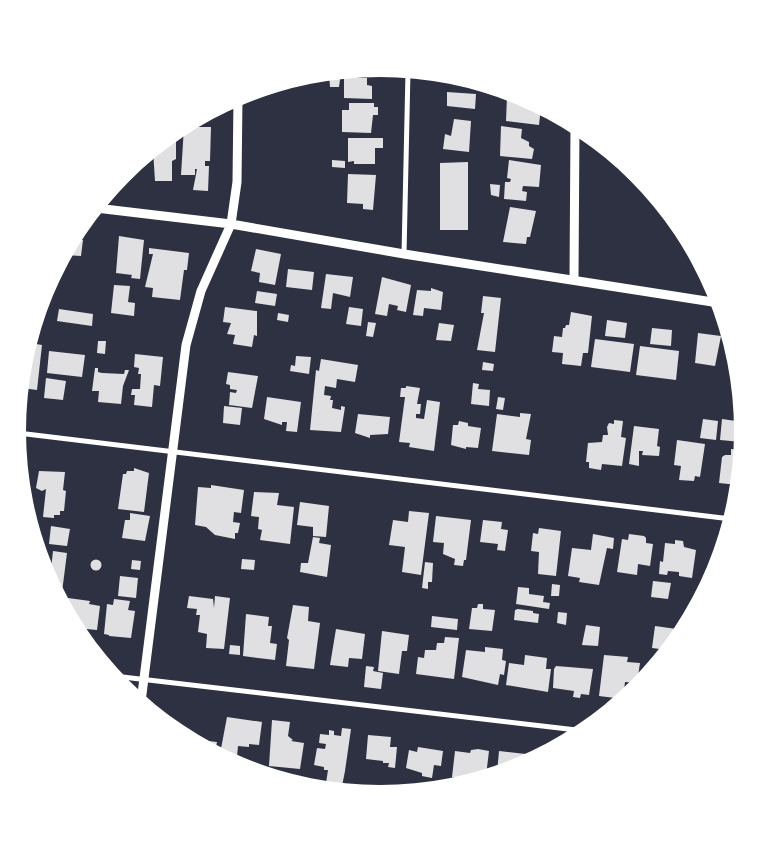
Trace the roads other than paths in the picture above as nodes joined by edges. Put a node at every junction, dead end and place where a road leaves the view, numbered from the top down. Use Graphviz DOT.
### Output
graph roads {
  1 [pos="408,78"];
  2 [pos="238,107"];
  3 [pos="575,135"];
  4 [pos="104,209"];
  5 [pos="231,224"];
  6 [pos="404,254"];
  7 [pos="574,279"];
  8 [pos="710,302"];
  9 [pos="26,434"];
  10 [pos="173,453"];
  11 [pos="724,518"];
  12 [pos="127,678"];
  13 [pos="144,680"];
  14 [pos="142,693"];
  15 [pos="571,730"];
  1 -- 6 [label="street"];
  2 -- 5 [label="street"];
  3 -- 7 [label="street"];
  4 -- 5 [label="street"];
  5 -- 6 [label="street"];
  5 -- 10 [label="street"];
  6 -- 7 [label="street"];
  7 -- 8 [label="street"];
  9 -- 10 [label="street"];
  10 -- 11 [label="street"];
  10 -- 13 [label="street"];
  12 -- 13 [label="street"];
  13 -- 14 [label="street"];
  13 -- 15 [label="street"];
}
